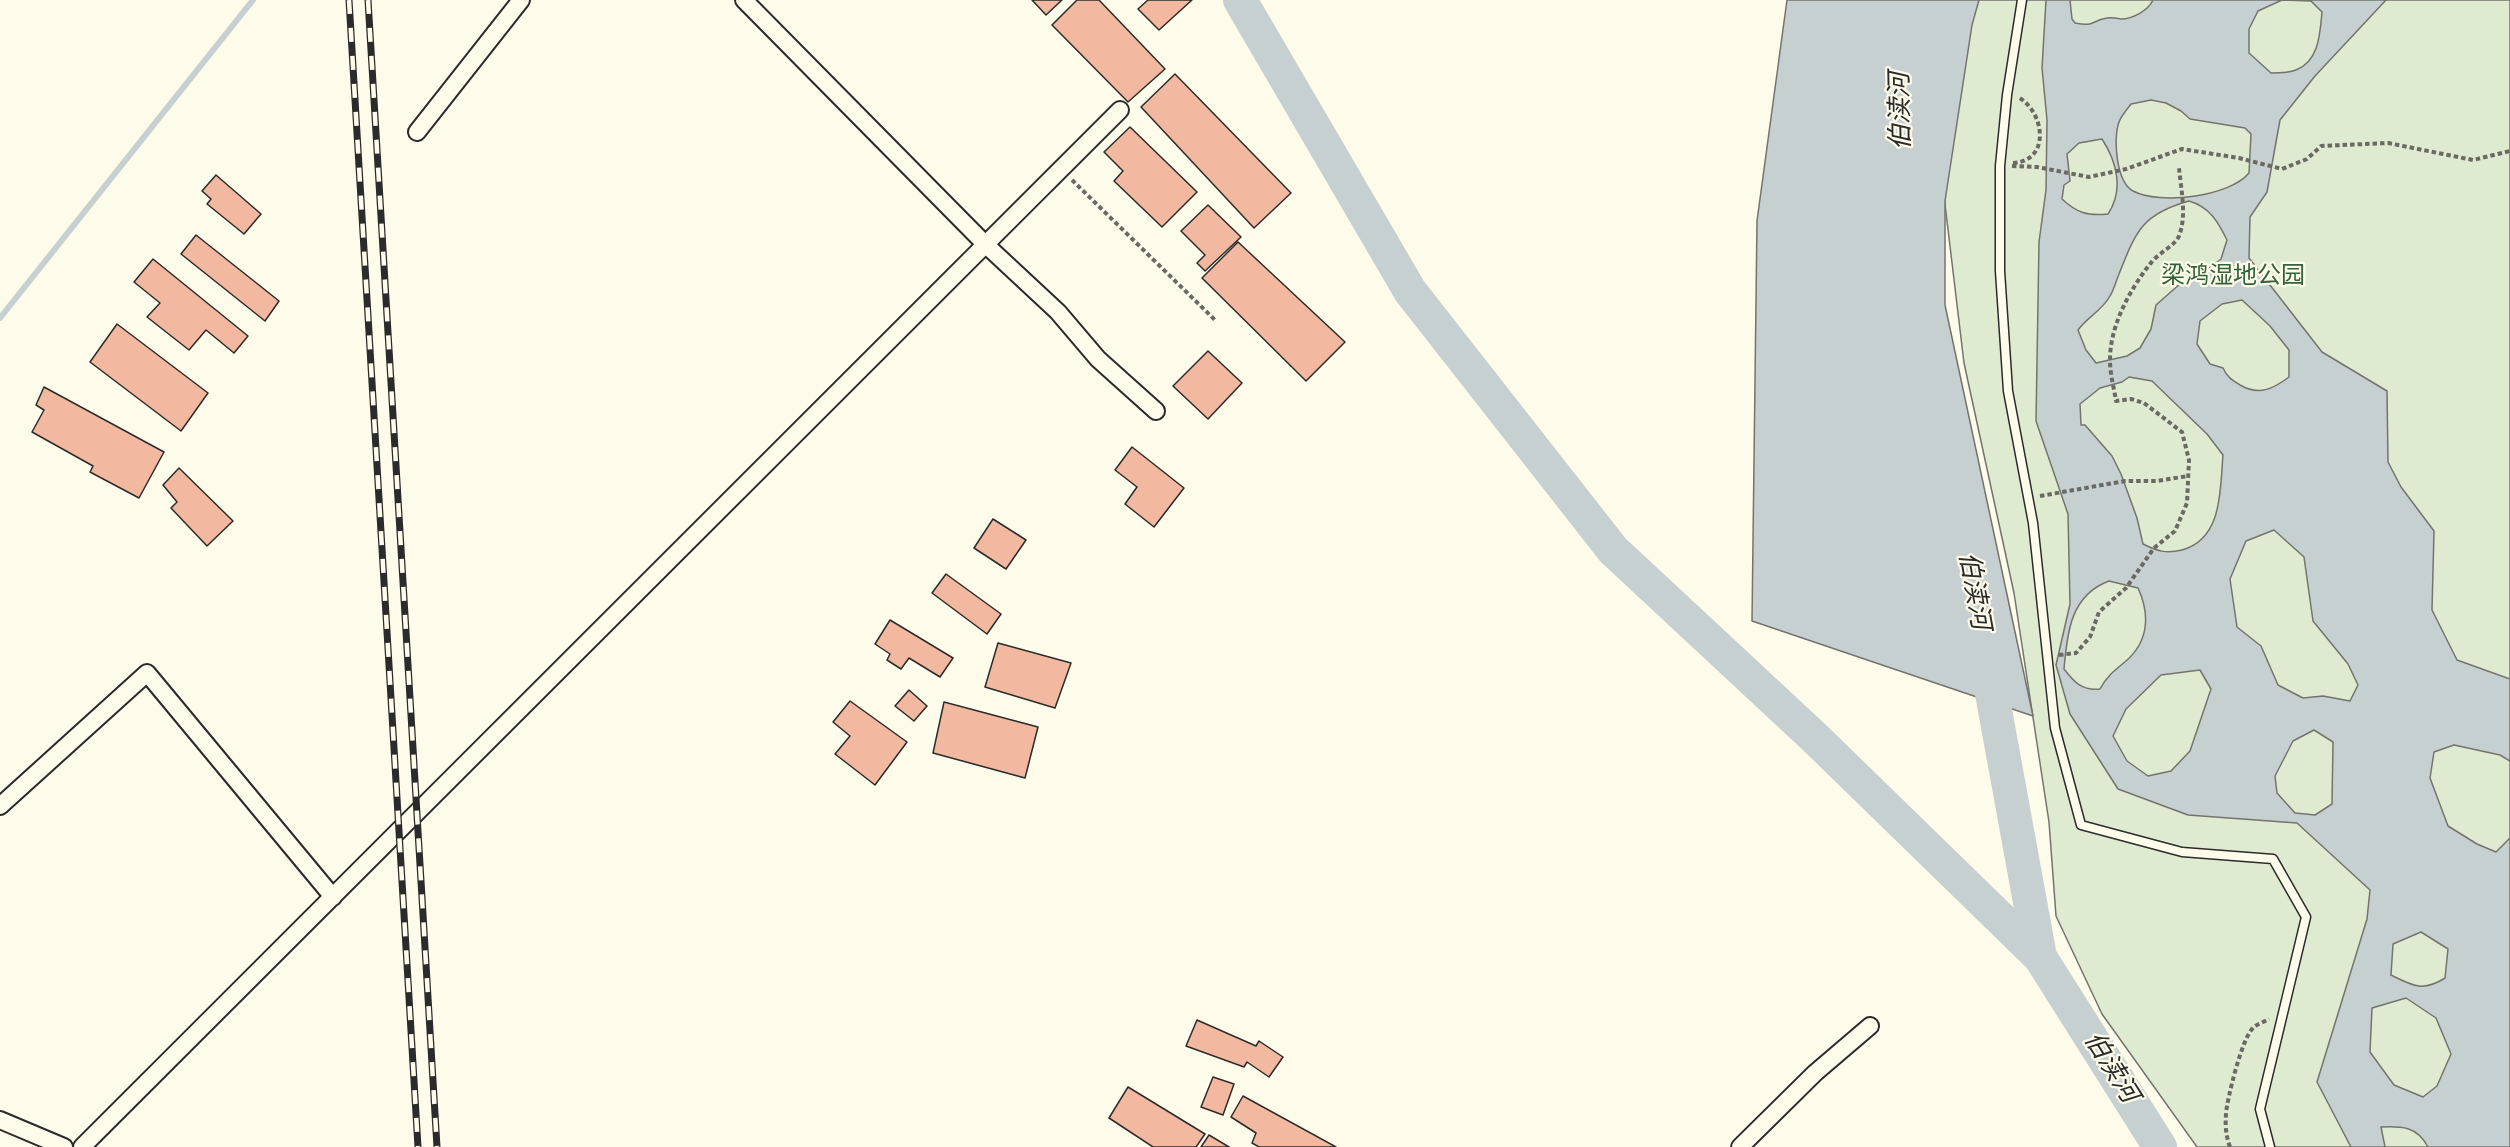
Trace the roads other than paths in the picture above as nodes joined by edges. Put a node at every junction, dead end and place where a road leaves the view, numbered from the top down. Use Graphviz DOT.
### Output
graph roads {
  1 [pos="521,0"];
  2 [pos="744,0"];
  3 [pos="2022,0"];
  4 [pos="1120,110"];
  5 [pos="417,132"];
  6 [pos="985,244"];
  7 [pos="1156,411"];
  8 [pos="0,807"];
  9 [pos="333,897"];
  10 [pos="1870,1026"];
  11 [pos="0,1120"];
  12 [pos="64,1147"];
  13 [pos="82,1147"];
  14 [pos="1740,1147"];
  15 [pos="2270,1147"];
  1 -- 5 [label="street"];
  2 -- 6 [label="street"];
  3 -- 15 [label="lane"];
  4 -- 6 [label="street"];
  6 -- 7 [label="street"];
  6 -- 9 [label="street"];
  8 -- 9 [label="street"];
  9 -- 13 [label="street"];
  10 -- 14 [label="street"];
  11 -- 12 [label="street"];
}
